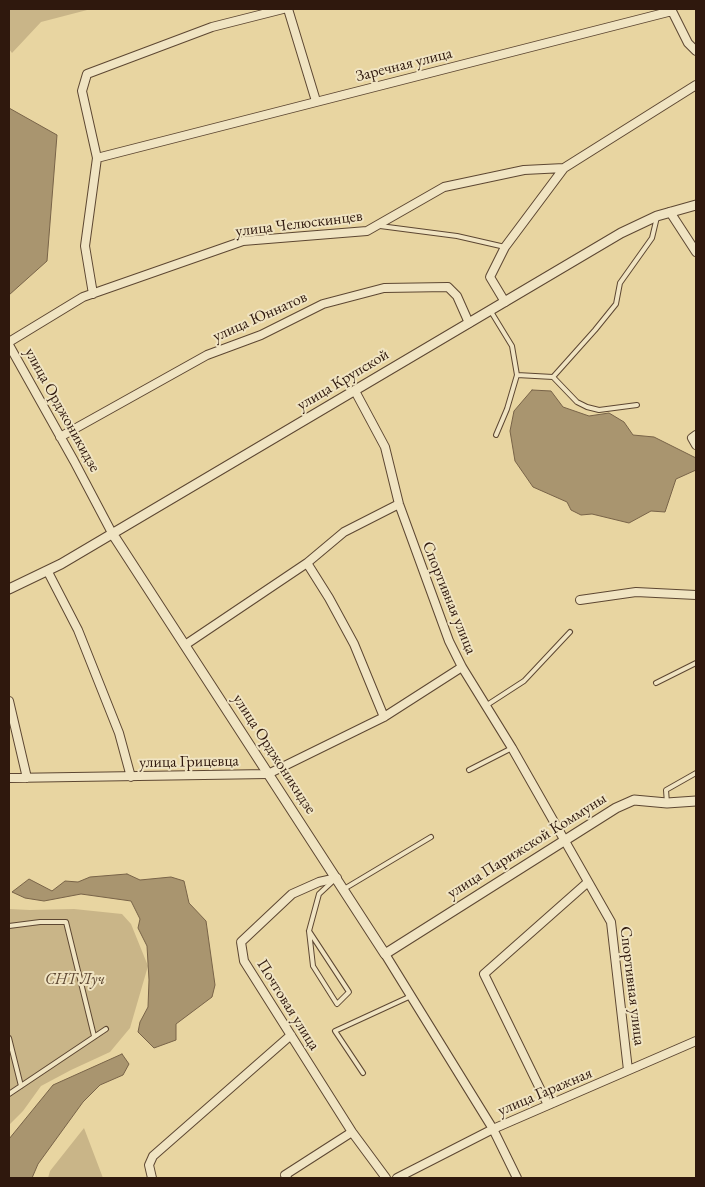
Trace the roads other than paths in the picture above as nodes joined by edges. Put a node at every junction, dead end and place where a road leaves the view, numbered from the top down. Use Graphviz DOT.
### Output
graph roads {
  1 [pos="282,9"];
  2 [pos="288,9"];
  3 [pos="673,10"];
  4 [pos="268,11"];
  5 [pos="696,51"];
  6 [pos="696,86"];
  7 [pos="316,101"];
  8 [pos="97,158"];
  9 [pos="564,168"];
  10 [pos="696,205"];
  11 [pos="670,212"];
  12 [pos="657,216"];
  13 [pos="377,226"];
  14 [pos="505,247"];
  15 [pos="696,252"];
  16 [pos="93,294"];
  17 [pos="505,302"];
  18 [pos="490,310"];
  19 [pos="469,323"];
  20 [pos="9,343"];
  21 [pos="517,375"];
  22 [pos="552,377"];
  23 [pos="355,391"];
  24 [pos="637,405"];
  25 [pos="496,435"];
  26 [pos="696,435"];
  27 [pos="60,437"];
  28 [pos="696,444"];
  29 [pos="399,504"];
  30 [pos="112,533"];
  31 [pos="306,563"];
  32 [pos="48,572"];
  33 [pos="9,589"];
  34 [pos="696,595"];
  35 [pos="580,600"];
  36 [pos="570,632"];
  37 [pos="185,645"];
  38 [pos="696,663"];
  39 [pos="462,667"];
  40 [pos="656,683"];
  41 [pos="9,701"];
  42 [pos="487,705"];
  43 [pos="384,717"];
  44 [pos="512,748"];
  45 [pos="470,770"];
  46 [pos="696,773"];
  47 [pos="268,774"];
  48 [pos="131,777"];
  49 [pos="9,778"];
  50 [pos="27,778"];
  51 [pos="696,801"];
  52 [pos="667,803"];
  53 [pos="431,837"];
  54 [pos="564,840"];
  55 [pos="337,878"];
  56 [pos="588,882"];
  57 [pos="344,889"];
  58 [pos="9,926"];
  59 [pos="309,931"];
  60 [pos="384,954"];
  61 [pos="411,996"];
  62 [pos="106,1029"];
  63 [pos="290,1035"];
  64 [pos="94,1036"];
  65 [pos="9,1038"];
  66 [pos="696,1041"];
  67 [pos="628,1070"];
  68 [pos="363,1073"];
  69 [pos="21,1086"];
  70 [pos="9,1094"];
  71 [pos="548,1105"];
  72 [pos="494,1129"];
  73 [pos="352,1132"];
  74 [pos="408,1176"];
  75 [pos="152,1178"];
  76 [pos="287,1178"];
  77 [pos="386,1178"];
  78 [pos="397,1178"];
  79 [pos="517,1178"];
  1 -- 4 [label="street"];
  2 -- 7 [label="street"];
  3 -- 5 [label="street, Заречная улица"];
  3 -- 7 [label="street, Заречная улица"];
  4 -- 8 [label="street"];
  6 -- 9 [label="street, улица Челюскинцев"];
  7 -- 8 [label="street, Заречная улица"];
  8 -- 16 [label="street"];
  9 -- 13 [label="street, улица Челюскинцев"];
  9 -- 14 [label="street"];
  10 -- 11 [label="street, улица Крупской"];
  11 -- 12 [label="street, улица Крупской"];
  11 -- 15 [label="street"];
  12 -- 17 [label="street, улица Крупской"];
  12 -- 22 [label="lane"];
  13 -- 14 [label="lane"];
  13 -- 16 [label="street, улица Челюскинцев"];
  14 -- 17 [label="street"];
  16 -- 20 [label="street, улица Челюскинцев"];
  17 -- 18 [label="street, улица Крупской"];
  18 -- 19 [label="street, улица Крупской"];
  18 -- 21 [label="lane"];
  19 -- 23 [label="street, улица Крупской"];
  19 -- 27 [label="street, улица Юннатов"];
  20 -- 27 [label="street, улица Орджоникидзе"];
  21 -- 22 [label="lane"];
  21 -- 25 [label="lane"];
  22 -- 24 [label="lane"];
  23 -- 29 [label="street, Спортивная улица"];
  23 -- 30 [label="street, улица Крупской"];
  26 -- 28 [label="street"];
  27 -- 30 [label="street, улица Орджоникидзе"];
  29 -- 31 [label="street"];
  29 -- 39 [label="street, Спортивная улица"];
  30 -- 32 [label="street, улица Крупской"];
  30 -- 37 [label="street, улица Орджоникидзе"];
  31 -- 37 [label="street"];
  31 -- 43 [label="street"];
  32 -- 33 [label="street, улица Крупской"];
  32 -- 48 [label="street"];
  34 -- 35 [label="street"];
  36 -- 42 [label="lane"];
  37 -- 47 [label="street, улица Орджоникидзе"];
  38 -- 40 [label="lane"];
  39 -- 42 [label="street, Спортивная улица"];
  39 -- 43 [label="street, улица Грицевца"];
  41 -- 50 [label="street"];
  42 -- 44 [label="street, Спортивная улица"];
  43 -- 47 [label="street, улица Грицевца"];
  44 -- 45 [label="lane"];
  44 -- 54 [label="street, Спортивная улица"];
  46 -- 52 [label="lane"];
  47 -- 48 [label="street, улица Грицевца"];
  47 -- 55 [label="street, улица Орджоникидзе"];
  48 -- 50 [label="street, улица Грицевца"];
  49 -- 50 [label="street, улица Грицевца"];
  51 -- 52 [label="street, улица Парижской Коммуны"];
  52 -- 54 [label="street, улица Парижской Коммуны"];
  53 -- 57 [label="lane"];
  54 -- 56 [label="street, Спортивная улица"];
  54 -- 60 [label="street, улица Парижской Коммуны"];
  55 -- 57 [label="street, улица Орджоникидзе"];
  55 -- 59 [label="lane"];
  55 -- 63 [label="street, Почтовая улица"];
  56 -- 67 [label="street, Спортивная улица"];
  56 -- 71 [label="street"];
  57 -- 60 [label="street, улица Орджоникидзе"];
  58 -- 64 [label="lane"];
  59 -- 59 [label="lane"];
  60 -- 61 [label="street, улица Орджоникидзе"];
  61 -- 68 [label="lane"];
  61 -- 72 [label="street, улица Орджоникидзе"];
  62 -- 64 [label="lane"];
  63 -- 73 [label="street, Почтовая улица"];
  63 -- 75 [label="street"];
  64 -- 69 [label="lane"];
  65 -- 69 [label="lane"];
  66 -- 67 [label="street, улица Гаражная"];
  67 -- 71 [label="street, улица Гаражная"];
  69 -- 70 [label="lane"];
  71 -- 72 [label="street, улица Гаражная"];
  72 -- 74 [label="street, улица Гаражная"];
  72 -- 79 [label="street, улица Орджоникидзе"];
  73 -- 76 [label="street"];
  73 -- 77 [label="street, Почтовая улица"];
  74 -- 78 [label="street"];
}
